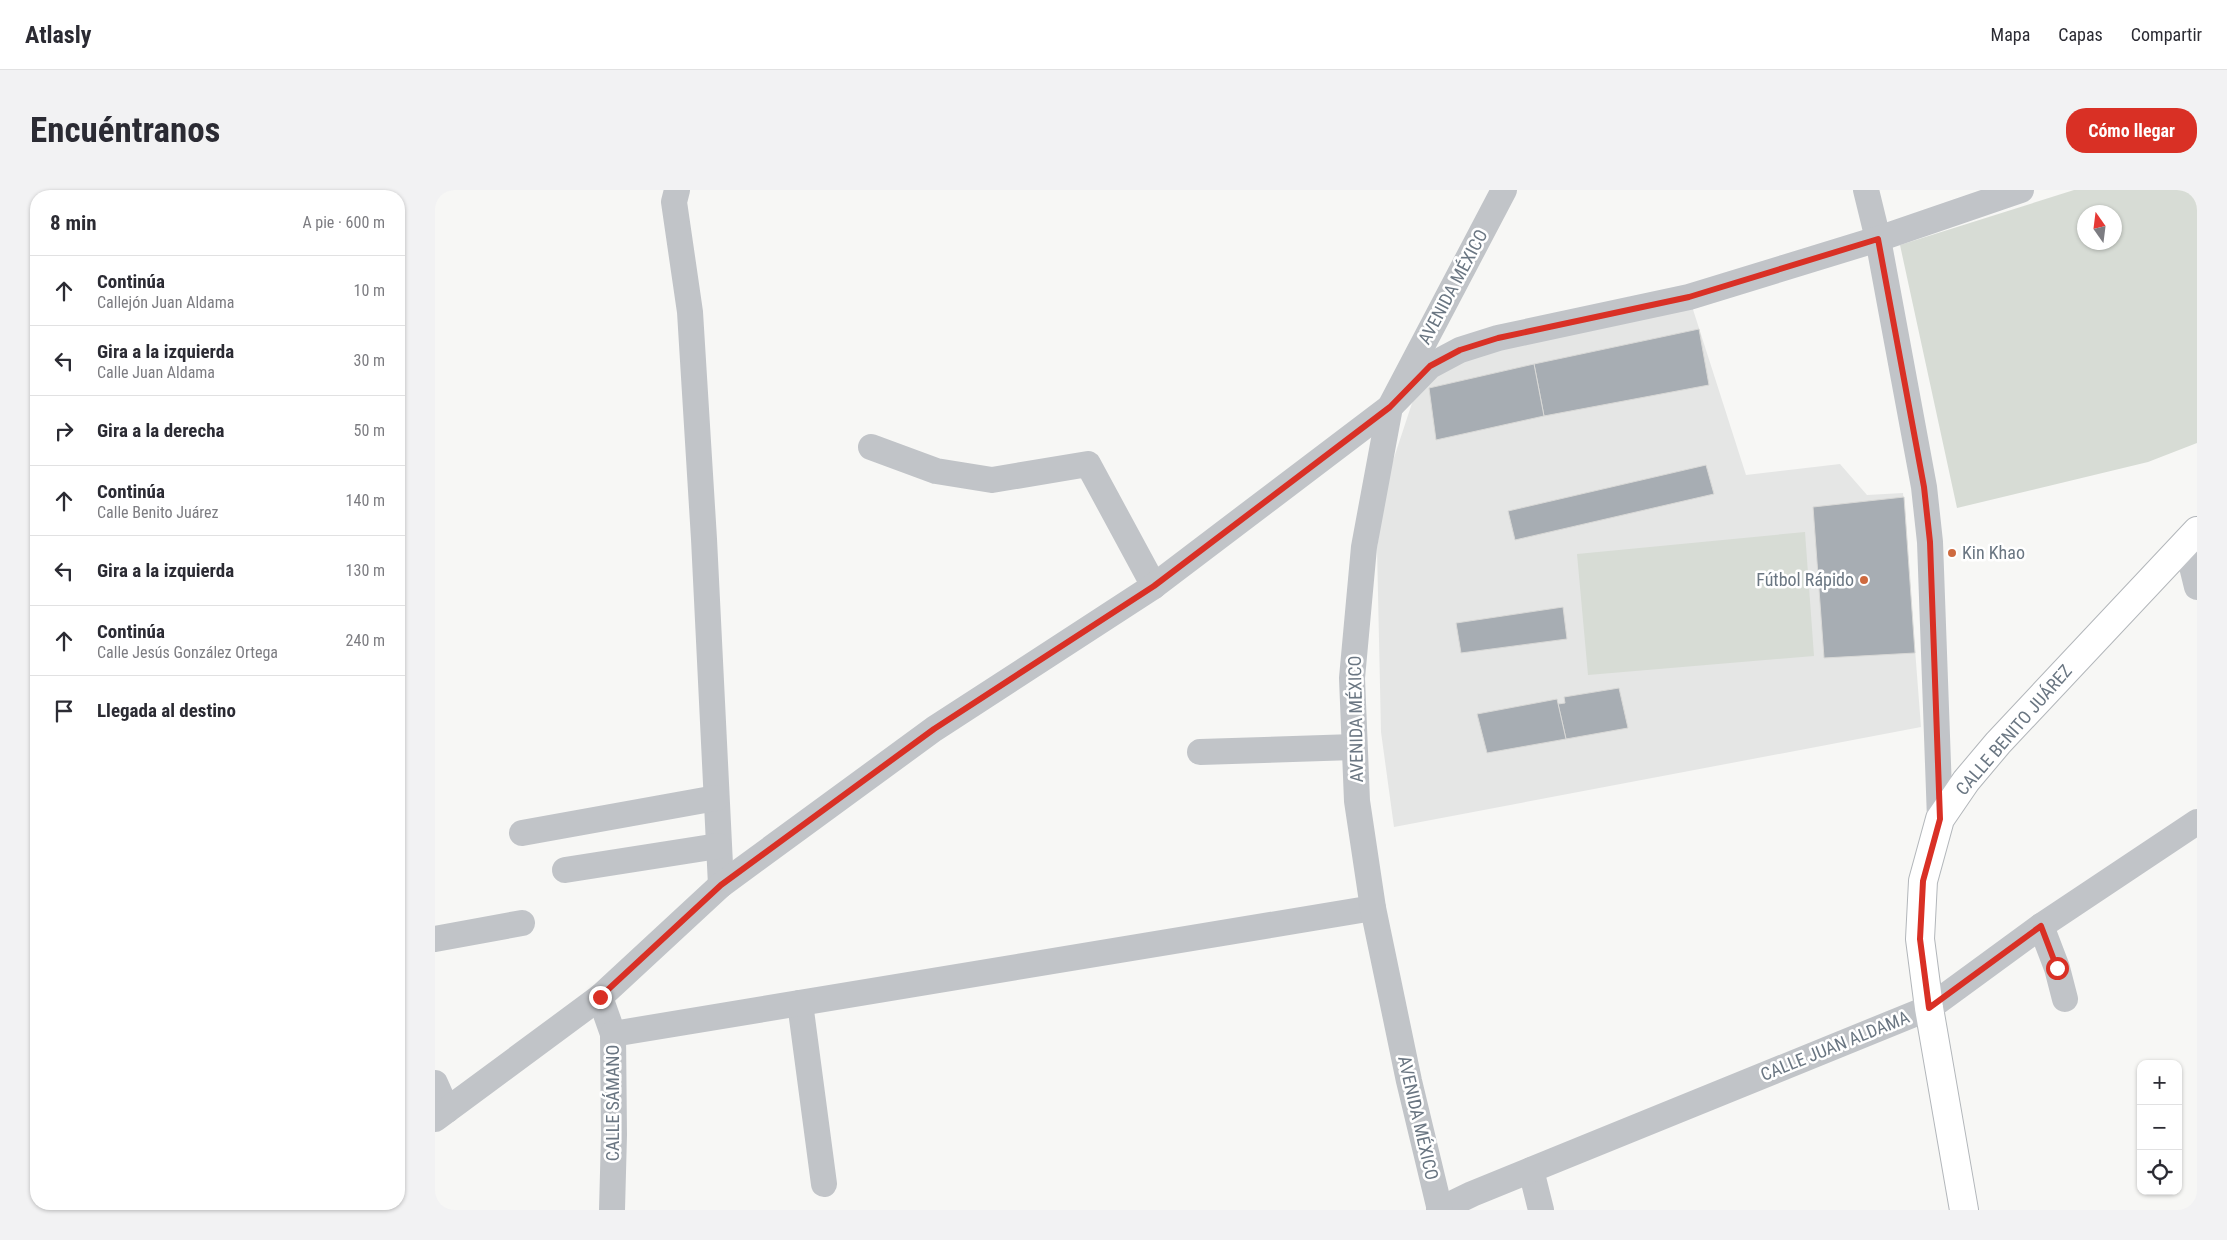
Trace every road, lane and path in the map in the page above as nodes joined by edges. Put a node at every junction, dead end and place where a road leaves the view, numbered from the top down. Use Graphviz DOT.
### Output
graph roads {
  1 [pos="677,190"];
  2 [pos="1504,190"];
  3 [pos="1866,190"];
  4 [pos="2021,190"];
  5 [pos="1878,239"];
  6 [pos="1390,407"];
  7 [pos="871,446"];
  8 [pos="2192,536"];
  9 [pos="1154,586"];
  10 [pos="2197,587"];
  11 [pos="1354,747"];
  12 [pos="1200,752"];
  13 [pos="716,798"];
  14 [pos="1940,819"];
  15 [pos="2197,822"];
  16 [pos="522,833"];
  17 [pos="718,846"];
  18 [pos="565,870"];
  19 [pos="721,885"];
  20 [pos="1373,908"];
  21 [pos="522,923"];
  22 [pos="2041,926"];
  23 [pos="435,940"];
  24 [pos="600,997"];
  25 [pos="2065,999"];
  26 [pos="800,1003"];
  27 [pos="1929,1008"];
  28 [pos="613,1034"];
  29 [pos="435,1083"];
  30 [pos="441,1114"];
  31 [pos="1531,1170"];
  32 [pos="824,1184"];
  33 [pos="612,1210"];
  34 [pos="1439,1210"];
  35 [pos="1541,1210"];
  36 [pos="1964,1210"];
  1 -- 13 [label="street"];
  2 -- 6 [label="street, AVENIDA MÉXICO"];
  3 -- 5 [label="street, CALLE BENITO JUÁREZ"];
  4 -- 5 [label="street"];
  5 -- 6 [label="street"];
  5 -- 14 [label="street, CALLE BENITO JUÁREZ"];
  6 -- 9 [label="street"];
  6 -- 11 [label="street, AVENIDA MÉXICO"];
  7 -- 9 [label="street"];
  8 -- 10 [label="street"];
  8 -- 14 [label="main road, CALLE BENITO JUÁREZ"];
  9 -- 19 [label="street"];
  11 -- 12 [label="street"];
  11 -- 20 [label="street, AVENIDA MÉXICO"];
  13 -- 16 [label="street"];
  13 -- 17 [label="street"];
  14 -- 27 [label="main road"];
  15 -- 22 [label="street, CALLE JUAN ALDAMA"];
  17 -- 18 [label="street"];
  17 -- 19 [label="street"];
  19 -- 24 [label="street"];
  20 -- 26 [label="street"];
  20 -- 34 [label="street, AVENIDA MÉXICO"];
  21 -- 23 [label="street"];
  22 -- 25 [label="street"];
  22 -- 27 [label="street, CALLE JUAN ALDAMA"];
  24 -- 28 [label="street, CALLE SÁMANO"];
  24 -- 30 [label="street"];
  26 -- 28 [label="street"];
  26 -- 32 [label="street"];
  27 -- 31 [label="street, CALLE JUAN ALDAMA"];
  27 -- 36 [label="main road"];
  28 -- 33 [label="street, CALLE SÁMANO"];
  29 -- 30 [label="street"];
  31 -- 34 [label="street, CALLE JUAN ALDAMA"];
  31 -- 35 [label="street"];
}
